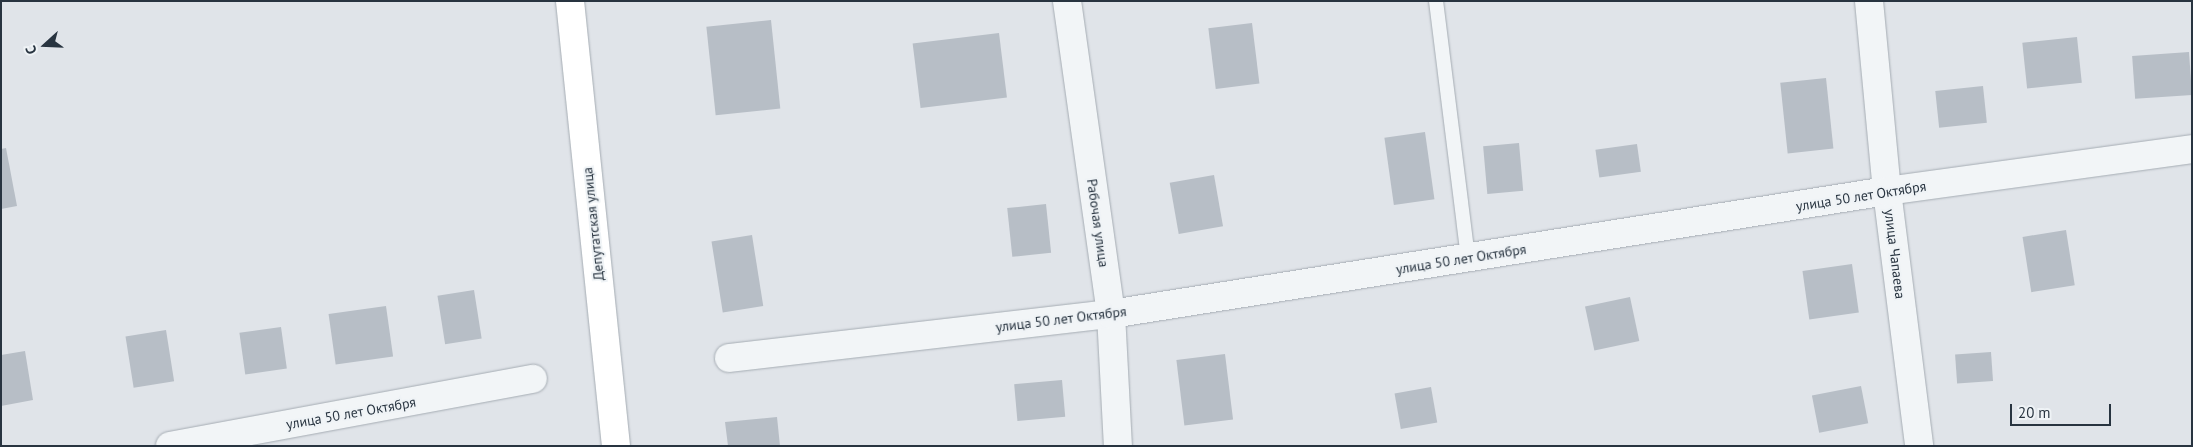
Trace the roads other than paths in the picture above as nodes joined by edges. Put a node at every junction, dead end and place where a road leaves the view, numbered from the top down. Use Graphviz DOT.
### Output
graph roads {
  1 [pos="570,1"];
  2 [pos="1067,1"];
  3 [pos="1436,1"];
  4 [pos="1869,1"];
  5 [pos="2192,148"];
  6 [pos="1887,191"];
  7 [pos="1468,258"];
  8 [pos="1111,314"];
  9 [pos="729,358"];
  10 [pos="533,379"];
  11 [pos="170,446"];
  12 [pos="616,446"];
  13 [pos="1118,446"];
  14 [pos="1919,446"];
  1 -- 12 [label="main road, Депутатская улица"];
  2 -- 8 [label="street, Рабочая улица"];
  3 -- 7 [label="lane"];
  4 -- 6 [label="street, улица Чапаева"];
  5 -- 6 [label="street, улица 50 лет Октября"];
  6 -- 7 [label="street, улица 50 лет Октября"];
  6 -- 14 [label="street, улица Чапаева"];
  7 -- 8 [label="street, улица 50 лет Октября"];
  8 -- 9 [label="street, улица 50 лет Октября"];
  8 -- 13 [label="street, Рабочая улица"];
  10 -- 11 [label="street, улица 50 лет Октября"];
}
